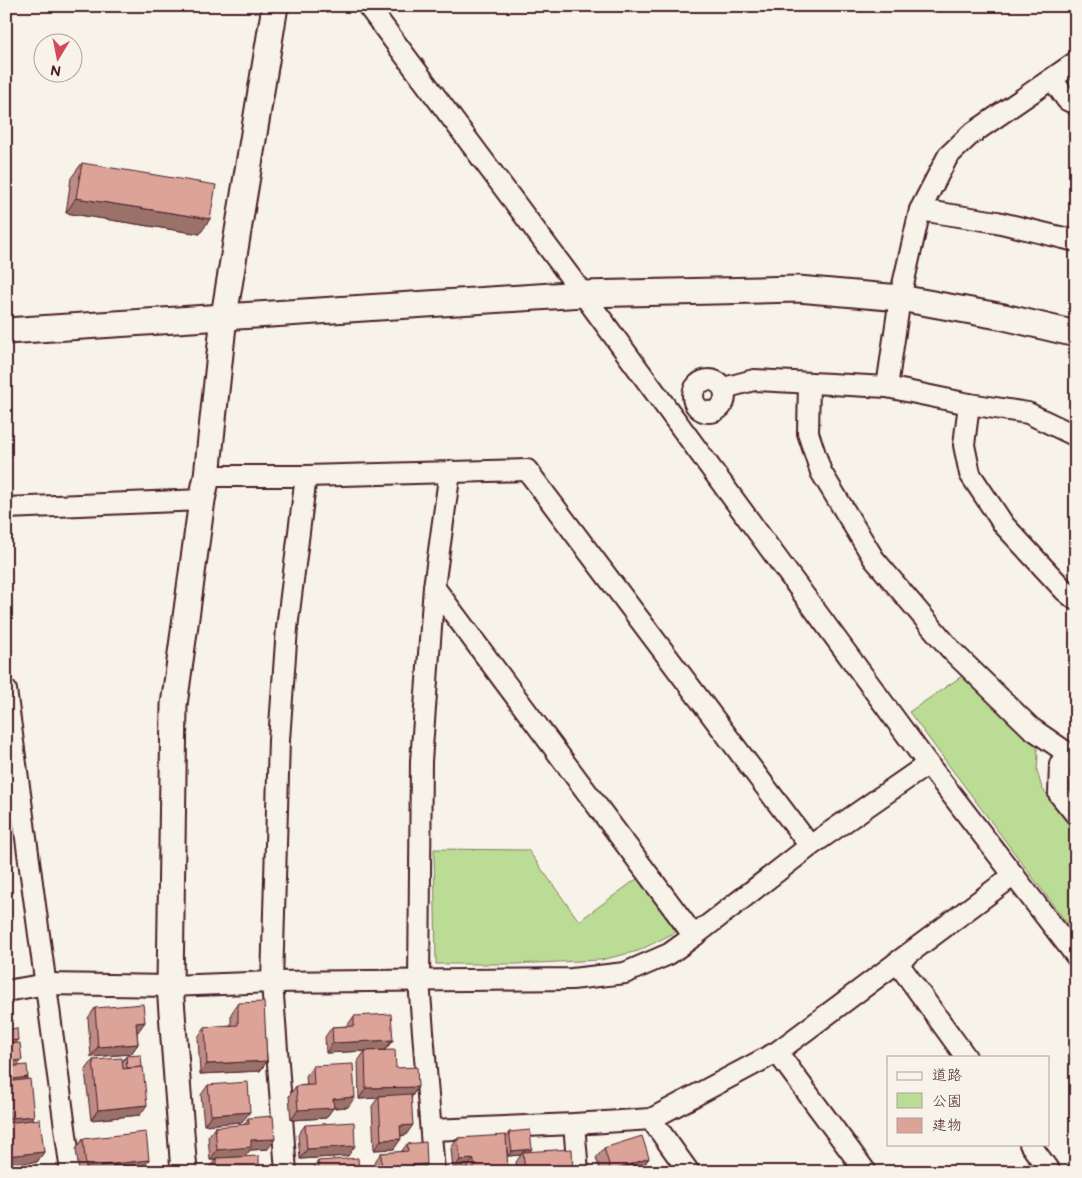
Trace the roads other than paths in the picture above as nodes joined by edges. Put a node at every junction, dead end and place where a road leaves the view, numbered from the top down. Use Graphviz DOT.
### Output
graph roads {
  1 [pos="275,6"];
  2 [pos="368,6"];
  3 [pos="1076,62"];
  4 [pos="1052,79"];
  5 [pos="1076,104"];
  6 [pos="920,210"];
  7 [pos="1076,241"];
  8 [pos="583,294"];
  9 [pos="900,298"];
  10 [pos="224,316"];
  11 [pos="6,331"];
  12 [pos="1076,334"];
  13 [pos="809,383"];
  14 [pos="887,387"];
  15 [pos="724,388"];
  16 [pos="969,404"];
  17 [pos="1076,436"];
  18 [pos="450,471"];
  19 [pos="207,476"];
  20 [pos="306,476"];
  21 [pos="202,500"];
  22 [pos="6,508"];
  23 [pos="434,586"];
  24 [pos="1076,600"];
  25 [pos="6,690"];
  26 [pos="1071,756"];
  27 [pos="928,764"];
  28 [pos="1076,816"];
  29 [pos="810,846"];
  30 [pos="1014,875"];
  31 [pos="694,936"];
  32 [pos="1076,956"];
  33 [pos="897,962"];
  34 [pos="419,981"];
  35 [pos="272,982"];
  36 [pos="47,984"];
  37 [pos="170,986"];
  38 [pos="6,992"];
  39 [pos="778,1052"];
  40 [pos="965,1056"];
  41 [pos="651,1119"];
  42 [pos="574,1124"];
  43 [pos="431,1130"];
  44 [pos="1031,1146"];
  45 [pos="71,1172"];
  46 [pos="184,1172"];
  47 [pos="286,1172"];
  48 [pos="434,1172"];
  49 [pos="578,1172"];
  50 [pos="689,1172"];
  51 [pos="866,1172"];
  52 [pos="1050,1172"];
  1 -- 10 [label="street"];
  2 -- 8 [label="street"];
  3 -- 4 [label="street"];
  4 -- 5 [label="street"];
  4 -- 6 [label="street"];
  6 -- 7 [label="street"];
  6 -- 9 [label="street"];
  8 -- 9 [label="street"];
  8 -- 10 [label="street"];
  8 -- 27 [label="street"];
  9 -- 12 [label="street"];
  9 -- 14 [label="street"];
  10 -- 11 [label="street"];
  10 -- 19 [label="street"];
  13 -- 14 [label="street"];
  13 -- 15 [label="street"];
  13 -- 26 [label="street"];
  14 -- 16 [label="street"];
  16 -- 17 [label="street"];
  16 -- 24 [label="street"];
  18 -- 20 [label="street"];
  18 -- 23 [label="street"];
  18 -- 29 [label="street"];
  19 -- 20 [label="street"];
  19 -- 21 [label="street"];
  20 -- 35 [label="street"];
  21 -- 22 [label="street"];
  21 -- 37 [label="street"];
  23 -- 31 [label="street"];
  23 -- 34 [label="street"];
  25 -- 36 [label="street"];
  26 -- 28 [label="street"];
  27 -- 29 [label="street"];
  27 -- 30 [label="street"];
  29 -- 31 [label="street"];
  30 -- 32 [label="street"];
  30 -- 33 [label="street"];
  31 -- 34 [label="street"];
  33 -- 39 [label="street"];
  33 -- 40 [label="street"];
  34 -- 35 [label="street"];
  34 -- 43 [label="street"];
  35 -- 37 [label="street"];
  35 -- 47 [label="street"];
  36 -- 37 [label="street"];
  36 -- 38 [label="street"];
  36 -- 45 [label="street"];
  37 -- 46 [label="street"];
  39 -- 41 [label="street"];
  39 -- 51 [label="street"];
  41 -- 42 [label="street"];
  41 -- 50 [label="street"];
  42 -- 43 [label="street"];
  42 -- 49 [label="street"];
  43 -- 48 [label="street"];
  44 -- 52 [label="street"];
}
